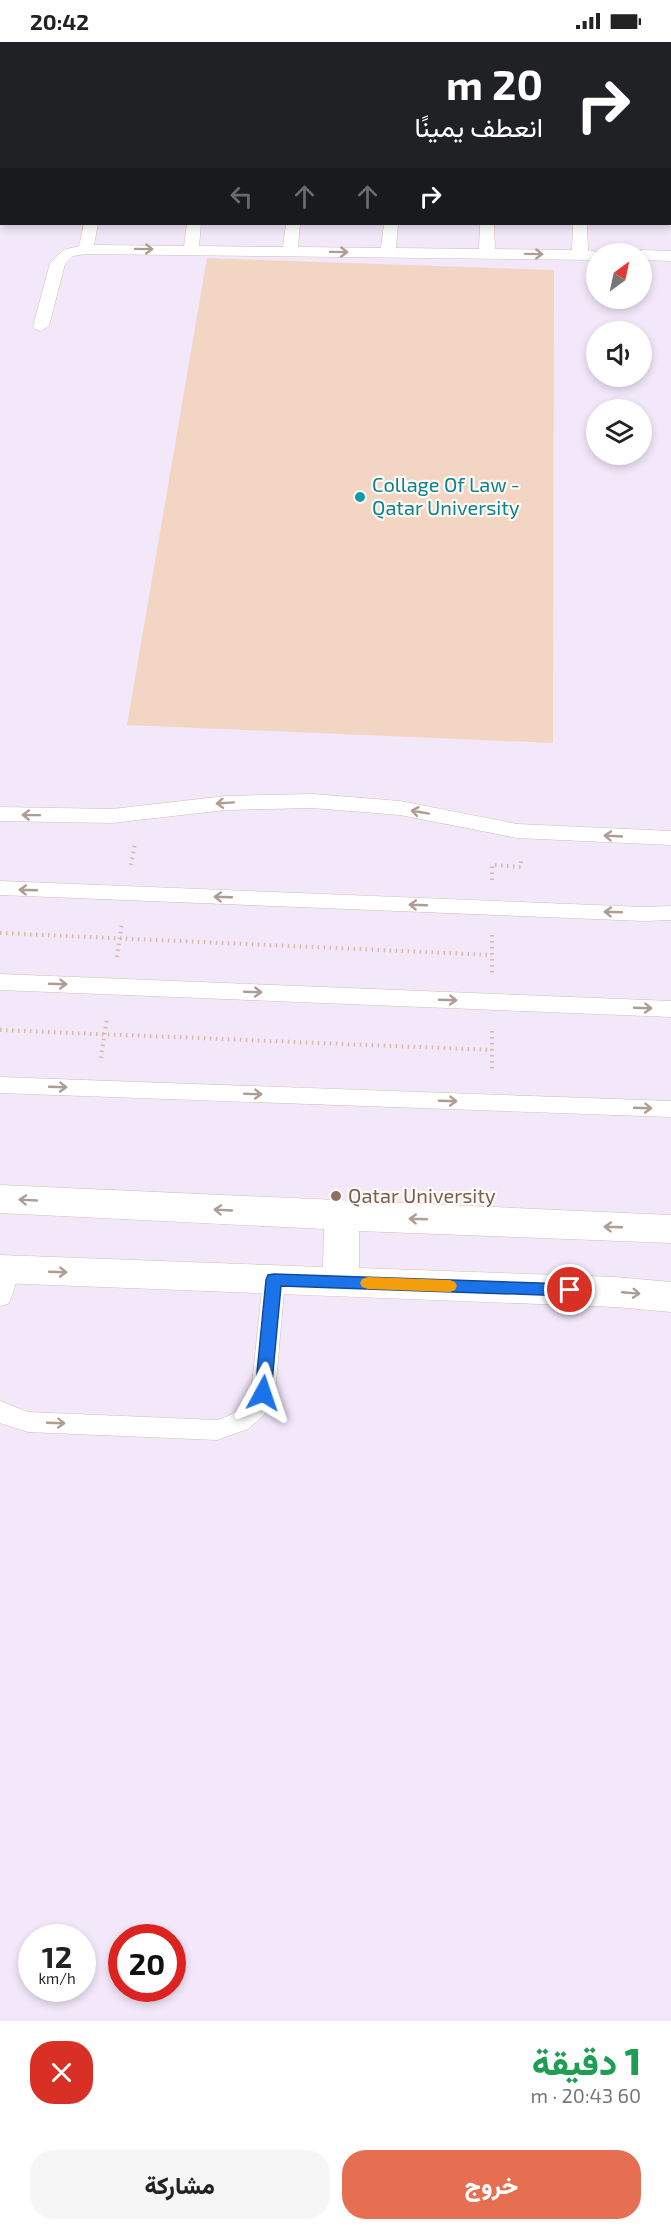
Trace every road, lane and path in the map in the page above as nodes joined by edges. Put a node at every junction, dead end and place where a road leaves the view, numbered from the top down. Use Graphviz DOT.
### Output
graph roads {
  1 [pos="91,225"];
  2 [pos="195,225"];
  3 [pos="293,225"];
  4 [pos="391,225"];
  5 [pos="487,225"];
  6 [pos="580,225"];
  7 [pos="86,249"];
  8 [pos="191,250"];
  9 [pos="290,251"];
  10 [pos="388,252"];
  11 [pos="487,253"];
  12 [pos="580,254"];
  13 [pos="586,254"];
  14 [pos="652,255"];
  15 [pos="671,256"];
  16 [pos="42,326"];
  17 [pos="148,813"];
  18 [pos="0,814"];
  19 [pos="491,827"];
  20 [pos="671,838"];
  21 [pos="0,888"];
  22 [pos="127,893"];
  23 [pos="492,908"];
  24 [pos="671,913"];
  25 [pos="0,933"];
  26 [pos="120,939"];
  27 [pos="492,955"];
  28 [pos="0,982"];
  29 [pos="112,986"];
  30 [pos="492,1001"];
  31 [pos="671,1009"];
  32 [pos="0,1030"];
  33 [pos="105,1034"];
  34 [pos="492,1050"];
  35 [pos="0,1085"];
  36 [pos="97,1089"];
  37 [pos="492,1103"];
  38 [pos="671,1109"];
  39 [pos="0,1199"];
  40 [pos="342,1216"];
  41 [pos="671,1228"];
  42 [pos="2,1279"];
  43 [pos="274,1280"];
  44 [pos="341,1282"];
  45 [pos="671,1296"];
  46 [pos="0,1411"];
  1 -- 7 [label="lane"];
  2 -- 8 [label="lane"];
  3 -- 9 [label="lane"];
  4 -- 10 [label="lane"];
  5 -- 11 [label="lane"];
  6 -- 12 [label="lane"];
  7 -- 8 [label="lane, one-way"];
  7 -- 16 [label="lane"];
  8 -- 9 [label="lane"];
  9 -- 10 [label="lane, one-way"];
  10 -- 11 [label="lane"];
  11 -- 12 [label="lane, one-way"];
  12 -- 13 [label="lane"];
  14 -- 15 [label="lane"];
  17 -- 18 [label="lane, one-way"];
  19 -- 17 [label="lane, one-way"];
  17 -- 22 [label="path"];
  20 -- 19 [label="lane, one-way"];
  19 -- 23 [label="path"];
  22 -- 21 [label="lane, one-way"];
  23 -- 22 [label="lane, one-way"];
  22 -- 26 [label="path"];
  24 -- 23 [label="lane, one-way"];
  23 -- 27 [label="path"];
  25 -- 26 [label="path"];
  26 -- 27 [label="path"];
  26 -- 29 [label="path"];
  27 -- 30 [label="path"];
  28 -- 29 [label="lane, one-way"];
  29 -- 30 [label="lane, one-way"];
  29 -- 33 [label="path"];
  30 -- 31 [label="lane, one-way"];
  30 -- 34 [label="path"];
  32 -- 33 [label="path"];
  33 -- 34 [label="path"];
  33 -- 36 [label="path"];
  34 -- 37 [label="path"];
  35 -- 36 [label="lane, one-way"];
  36 -- 37 [label="lane, one-way"];
  37 -- 38 [label="lane, one-way"];
  40 -- 39 [label="street, one-way"];
  41 -- 40 [label="street, one-way"];
  40 -- 44 [label="street"];
  42 -- 43 [label="street, one-way"];
  43 -- 44 [label="street"];
  46 -- 43 [label="lane, one-way"];
  44 -- 45 [label="street, one-way"];
}
